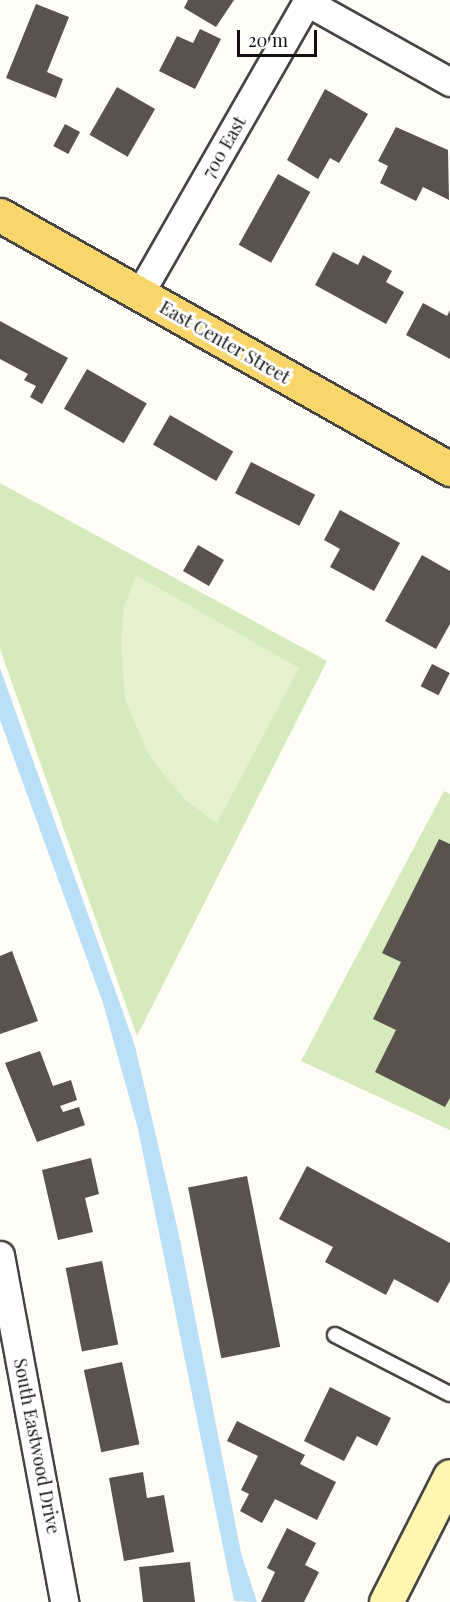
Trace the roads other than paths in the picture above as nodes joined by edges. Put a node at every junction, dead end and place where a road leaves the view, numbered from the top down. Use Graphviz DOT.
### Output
graph roads {
  1 [pos="307,1"];
  2 [pos="450,82"];
  3 [pos="0,215"];
  4 [pos="140,294"];
  5 [pos="450,469"];
  6 [pos="0,1255"];
  7 [pos="335,1335"];
  8 [pos="450,1394"];
  9 [pos="450,1476"];
  10 [pos="64,1602"];
  11 [pos="386,1602"];
  1 -- 2 [label="street"];
  1 -- 4 [label="street, 700 East"];
  3 -- 4 [label="main road, East Center Street"];
  4 -- 5 [label="main road, East Center Street"];
  6 -- 10 [label="street, South Eastwood Drive"];
  7 -- 8 [label="lane"];
  9 -- 11 [label="main road"];
}
